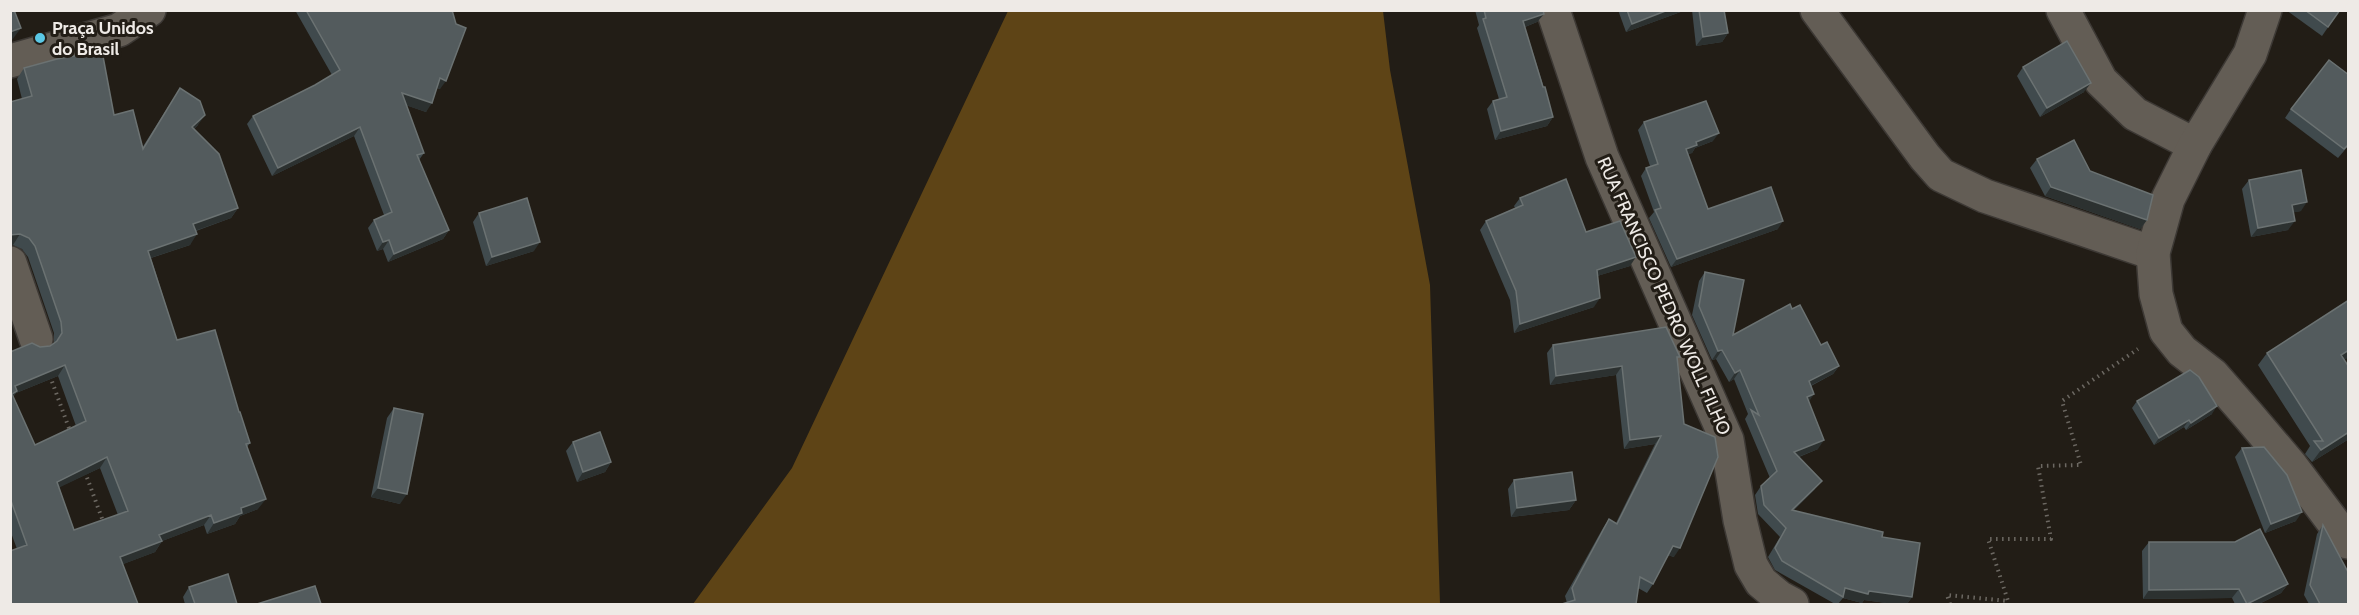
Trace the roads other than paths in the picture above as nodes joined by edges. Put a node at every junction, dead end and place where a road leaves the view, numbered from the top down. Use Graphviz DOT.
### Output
graph roads {
  1 [pos="149,10"];
  2 [pos="1553,10"];
  3 [pos="1817,10"];
  4 [pos="2063,10"];
  5 [pos="2265,10"];
  6 [pos="116,20"];
  7 [pos="10,61"];
  8 [pos="2195,145"];
  9 [pos="2152,253"];
  10 [pos="10,264"];
  11 [pos="36,339"];
  12 [pos="2349,542"];
  13 [pos="1792,604"];
  1 -- 6 [label="street"];
  2 -- 13 [label="street, RUA FRANCISCO PEDRO WOLL FILHO"];
  3 -- 9 [label="street"];
  4 -- 8 [label="street"];
  5 -- 8 [label="street"];
  6 -- 7 [label="street"];
  8 -- 9 [label="street"];
  9 -- 12 [label="street"];
  10 -- 11 [label="street"];
}
